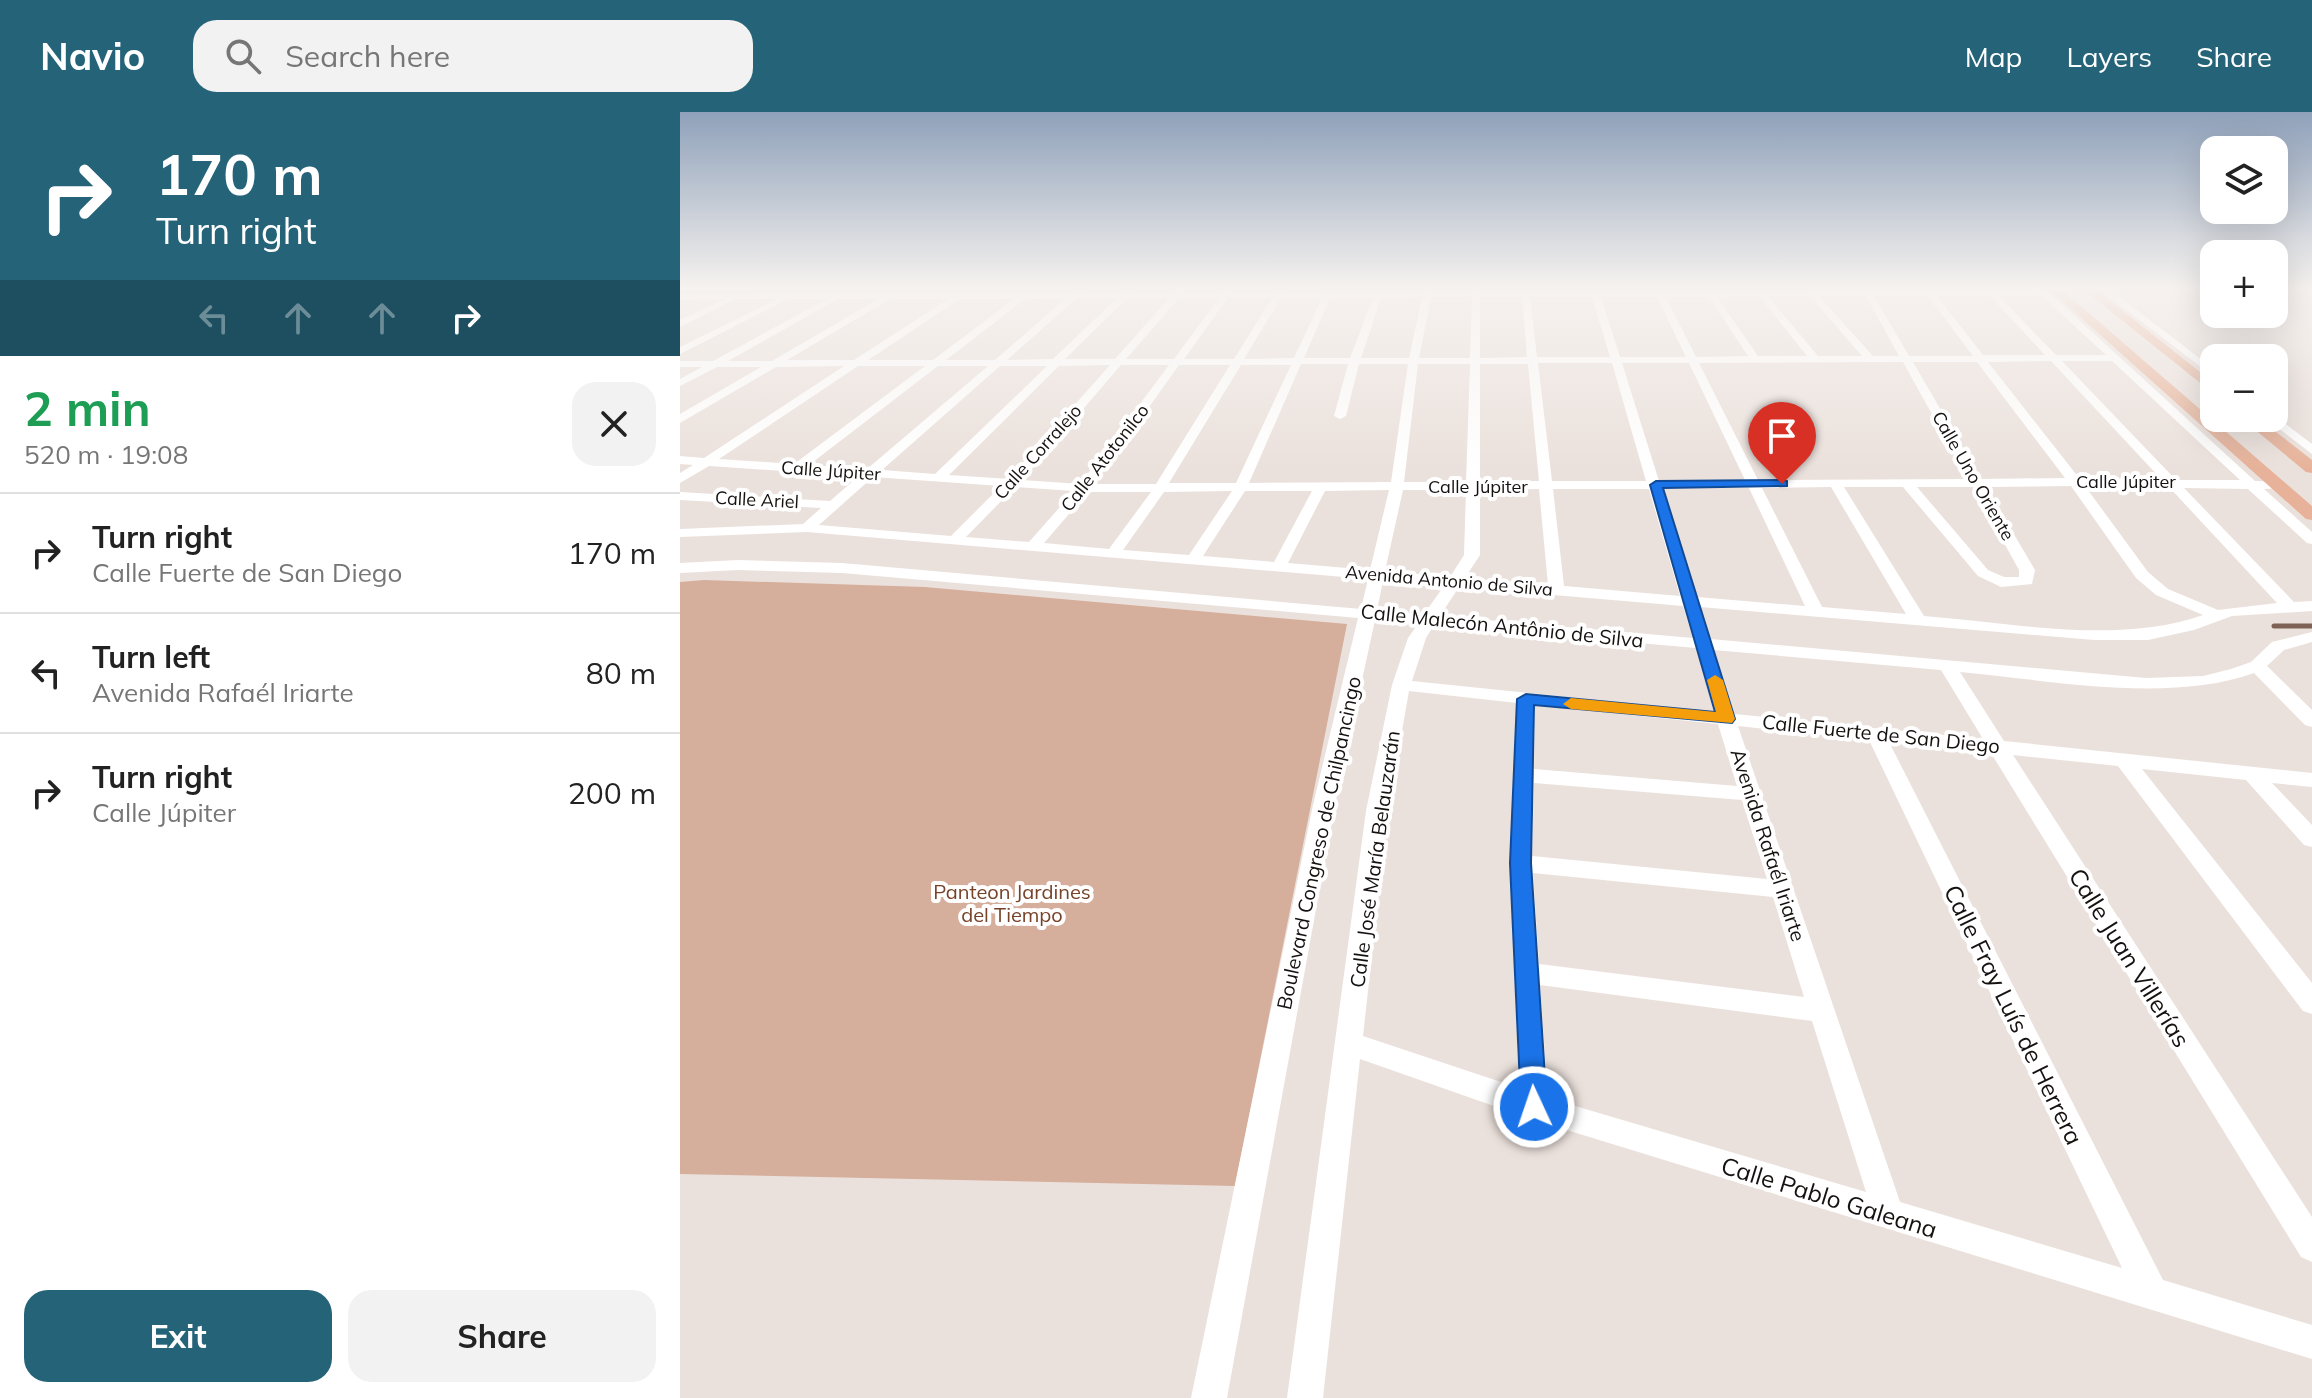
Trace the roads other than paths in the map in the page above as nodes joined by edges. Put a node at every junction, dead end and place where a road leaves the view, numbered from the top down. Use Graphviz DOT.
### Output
graph roads {
  1 [pos="743,349"];
  2 [pos="800,349"];
  3 [pos="878,349"];
  4 [pos="956,349"];
  5 [pos="1013,349"];
  6 [pos="1072,349"];
  7 [pos="1129,349"];
  8 [pos="1188,349"];
  9 [pos="1244,349"];
  10 [pos="1303,349"];
  11 [pos="1359,349"];
  12 [pos="1416,349"];
  13 [pos="1475,349"];
  14 [pos="1534,349"];
  15 [pos="1612,349"];
  16 [pos="1689,349"];
  17 [pos="1748,349"];
  18 [pos="1807,349"];
  19 [pos="1861,349"];
  20 [pos="1899,349"];
  21 [pos="1973,349"];
  22 [pos="2044,349"];
  23 [pos="2106,349"];
  24 [pos="2114,349"];
  25 [pos="2162,349"];
  26 [pos="2181,349"];
  27 [pos="1980,358"];
  28 [pos="2052,358"];
  29 [pos="2114,358"];
  30 [pos="1694,359"];
  31 [pos="1755,359"];
  32 [pos="1815,359"];
  33 [pos="1870,359"];
  34 [pos="1905,359"];
  35 [pos="1475,360"];
  36 [pos="1535,360"];
  37 [pos="1615,360"];
  38 [pos="1119,361"];
  39 [pos="1179,361"];
  40 [pos="1237,361"];
  41 [pos="1297,361"];
  42 [pos="1413,361"];
  43 [pos="939,362"];
  44 [pos="998,362"];
  45 [pos="1059,362"];
  46 [pos="1354,362"];
  47 [pos="857,363"];
  48 [pos="2200,363"];
  49 [pos="680,364"];
  50 [pos="715,364"];
  51 [pos="775,364"];
  52 [pos="2200,379"];
  53 [pos="680,383"];
  54 [pos="1340,416"];
  55 [pos="680,419"];
  56 [pos="2288,431"];
  57 [pos="2267,432"];
  58 [pos="2312,450"];
  59 [pos="680,460"];
  60 [pos="705,462"];
  61 [pos="797,468"];
  62 [pos="2312,468"];
  63 [pos="867,474"];
  64 [pos="939,477"];
  65 [pos="680,479"];
  66 [pos="2075,482"];
  67 [pos="1012,483"];
  68 [pos="1835,483"];
  69 [pos="1907,483"];
  70 [pos="1977,483"];
  71 [pos="2169,483"];
  72 [pos="2250,483"];
  73 [pos="1756,484"];
  74 [pos="1656,485"];
  75 [pos="2277,485"];
  76 [pos="1321,486"];
  77 [pos="1241,487"];
  78 [pos="1397,487"];
  79 [pos="1474,487"];
  80 [pos="1547,487"];
  81 [pos="1084,488"];
  82 [pos="1160,488"];
  83 [pos="680,496"];
  84 [pos="834,505"];
  85 [pos="2312,515"];
  86 [pos="807,528"];
  87 [pos="680,533"];
  88 [pos="2312,540"];
  89 [pos="954,541"];
  90 [pos="1033,547"];
  91 [pos="1113,554"];
  92 [pos="1193,560"];
  93 [pos="1279,567"];
  94 [pos="680,568"];
  95 [pos="1375,575"];
  96 [pos="1455,582"];
  97 [pos="1557,591"];
  98 [pos="1691,603"];
  99 [pos="2289,606"];
  100 [pos="2312,606"];
  101 [pos="1816,611"];
  102 [pos="1368,613"];
  103 [pos="2215,614"];
  104 [pos="1429,619"];
  105 [pos="1918,620"];
  106 [pos="2312,637"];
  107 [pos="1704,642"];
  108 [pos="2257,666"];
  109 [pos="1948,667"];
  110 [pos="1401,685"];
  111 [pos="1526,699"];
  112 [pos="1726,719"];
  113 [pos="2312,721"];
  114 [pos="1876,735"];
  115 [pos="1997,746"];
  116 [pos="2124,760"];
  117 [pos="2252,774"];
  118 [pos="1522,775"];
  119 [pos="2312,780"];
  120 [pos="1752,794"];
  121 [pos="2312,839"];
  122 [pos="1521,863"];
  123 [pos="1783,889"];
  124 [pos="1528,973"];
  125 [pos="2312,1003"];
  126 [pos="1824,1011"];
  127 [pos="1349,1043"];
  128 [pos="1534,1107"];
  129 [pos="1889,1216"];
  130 [pos="2312,1246"];
  131 [pos="2152,1294"];
  132 [pos="2312,1342"];
  133 [pos="1209,1398"];
  134 [pos="1305,1398"];
  1 -- 50 [label="street"];
  2 -- 51 [label="street"];
  3 -- 47 [label="street"];
  4 -- 43 [label="street"];
  5 -- 44 [label="street"];
  6 -- 45 [label="street"];
  7 -- 38 [label="street, Calle Corralejo"];
  8 -- 39 [label="street, Calle Atotonilco"];
  9 -- 40 [label="street"];
  10 -- 41 [label="street"];
  11 -- 46 [label="street"];
  12 -- 42 [label="street, Boulevard Congreso de Chilpancingo"];
  13 -- 35 [label="street, Calle José María Belauzarán"];
  14 -- 36 [label="street"];
  15 -- 37 [label="street, Avenida Rafaél Iriarte"];
  16 -- 30 [label="street"];
  17 -- 31 [label="street"];
  18 -- 32 [label="street"];
  19 -- 33 [label="street"];
  20 -- 34 [label="street, Calle Uno Oriente"];
  21 -- 27 [label="street"];
  22 -- 28 [label="street"];
  23 -- 29 [label="street"];
  24 -- 75 [label="main road"];
  25 -- 52 [label="main road"];
  26 -- 48 [label="street"];
  27 -- 28 [label="street"];
  27 -- 34 [label="street"];
  27 -- 66 [label="street"];
  28 -- 29 [label="street"];
  28 -- 71 [label="street"];
  29 -- 72 [label="street"];
  30 -- 31 [label="street"];
  30 -- 37 [label="street"];
  30 -- 73 [label="street"];
  31 -- 32 [label="street"];
  32 -- 33 [label="street"];
  33 -- 34 [label="street"];
  34 -- 70 [label="street, Calle Uno Oriente"];
  35 -- 36 [label="street"];
  35 -- 42 [label="street"];
  35 -- 79 [label="street, Calle José María Belauzarán"];
  36 -- 37 [label="street"];
  36 -- 80 [label="street"];
  37 -- 74 [label="street, Avenida Rafaél Iriarte"];
  38 -- 39 [label="street"];
  38 -- 45 [label="street"];
  38 -- 67 [label="street, Calle Corralejo"];
  39 -- 40 [label="street"];
  39 -- 81 [label="street, Calle Atotonilco"];
  40 -- 41 [label="street"];
  40 -- 82 [label="street"];
  41 -- 46 [label="street"];
  41 -- 77 [label="street"];
  42 -- 46 [label="street"];
  42 -- 78 [label="street, Boulevard Congreso de Chilpancingo"];
  43 -- 44 [label="street"];
  43 -- 47 [label="street"];
  43 -- 61 [label="street"];
  44 -- 45 [label="street"];
  44 -- 63 [label="street"];
  45 -- 64 [label="street"];
  46 -- 54 [label="street"];
  47 -- 51 [label="street"];
  47 -- 60 [label="street"];
  49 -- 50 [label="street"];
  50 -- 51 [label="street"];
  50 -- 53 [label="street"];
  51 -- 55 [label="street"];
  56 -- 58 [label="street"];
  57 -- 62 [label="main road"];
  59 -- 60 [label="street, Calle Júpiter"];
  60 -- 61 [label="street, Calle Júpiter"];
  60 -- 65 [label="street"];
  61 -- 63 [label="street, Calle Júpiter"];
  63 -- 64 [label="street, Calle Júpiter"];
  63 -- 84 [label="street"];
  64 -- 67 [label="street, Calle Júpiter"];
  66 -- 70 [label="street, Calle Júpiter"];
  66 -- 71 [label="street, Calle Júpiter"];
  66 -- 103 [label="street, Avenida Antonio de Silva"];
  67 -- 81 [label="street, Calle Júpiter"];
  67 -- 89 [label="street, Calle Corralejo"];
  68 -- 69 [label="street, Calle Júpiter"];
  68 -- 73 [label="street, Calle Júpiter"];
  68 -- 105 [label="street"];
  69 -- 70 [label="street, Calle Júpiter"];
  69 -- 70 [label="street, Calle Uno Oriente"];
  71 -- 72 [label="street, Calle Júpiter"];
  71 -- 99 [label="street"];
  72 -- 75 [label="street, Calle Júpiter"];
  72 -- 88 [label="street"];
  73 -- 74 [label="street, Calle Júpiter"];
  73 -- 101 [label="street"];
  74 -- 80 [label="street, Calle Júpiter"];
  74 -- 98 [label="street, Avenida Rafaél Iriarte"];
  75 -- 85 [label="main road"];
  76 -- 77 [label="street, Calle Júpiter"];
  76 -- 78 [label="street, Calle Júpiter"];
  76 -- 93 [label="street"];
  77 -- 82 [label="street, Calle Júpiter"];
  77 -- 92 [label="street"];
  78 -- 79 [label="street, Calle Júpiter"];
  78 -- 95 [label="street, Boulevard Congreso de Chilpancingo"];
  79 -- 80 [label="street, Calle Júpiter"];
  79 -- 96 [label="street, Calle José María Belauzarán"];
  80 -- 97 [label="street"];
  81 -- 82 [label="street, Calle Júpiter"];
  81 -- 90 [label="street, Calle Atotonilco"];
  82 -- 91 [label="street"];
  83 -- 84 [label="street, Calle Ariel"];
  84 -- 86 [label="street"];
  86 -- 87 [label="street, Avenida Antonio de Silva"];
  86 -- 89 [label="street, Avenida Antonio de Silva"];
  89 -- 90 [label="street, Avenida Antonio de Silva"];
  90 -- 91 [label="street, Avenida Antonio de Silva"];
  91 -- 92 [label="street, Avenida Antonio de Silva"];
  92 -- 93 [label="street, Avenida Antonio de Silva"];
  93 -- 95 [label="street, Avenida Antonio de Silva"];
  94 -- 102 [label="street, Calle Malecón Antônio de Silva"];
  95 -- 96 [label="street, Avenida Antonio de Silva"];
  95 -- 102 [label="street, Boulevard Congreso de Chilpancingo"];
  96 -- 97 [label="street, Avenida Antonio de Silva"];
  96 -- 104 [label="street, Calle José María Belauzarán"];
  97 -- 98 [label="street, Avenida Antonio de Silva"];
  98 -- 101 [label="street, Avenida Antonio de Silva"];
  98 -- 107 [label="street, Avenida Rafaél Iriarte"];
  99 -- 100 [label="street, Avenida Antonio de Silva"];
  99 -- 103 [label="street, Avenida Antonio de Silva"];
  101 -- 105 [label="street, Avenida Antonio de Silva"];
  102 -- 104 [label="street, Calle Malecón Antônio de Silva"];
  102 -- 133 [label="street, Boulevard Congreso de Chilpancingo"];
  103 -- 105 [label="street, Avenida Antonio de Silva"];
  104 -- 107 [label="street, Calle Malecón Antônio de Silva"];
  104 -- 110 [label="street, Calle José María Belauzarán"];
  106 -- 108 [label="street, Calle Malecón Antônio de Silva"];
  107 -- 109 [label="street, Calle Malecón Antônio de Silva"];
  107 -- 112 [label="street, Avenida Rafaél Iriarte"];
  108 -- 109 [label="street, Calle Malecón Antônio de Silva"];
  108 -- 113 [label="street"];
  109 -- 115 [label="street, Calle Juan Villerías"];
  110 -- 111 [label="street, Calle Fuerte de San Diego"];
  110 -- 127 [label="street, Calle José María Belauzarán"];
  111 -- 112 [label="street, Calle Fuerte de San Diego"];
  111 -- 118 [label="street"];
  112 -- 114 [label="street, Calle Fuerte de San Diego"];
  112 -- 120 [label="street, Avenida Rafaél Iriarte"];
  114 -- 115 [label="street, Calle Fuerte de San Diego"];
  114 -- 131 [label="street, Calle Fray Luís de Herrera"];
  115 -- 116 [label="street, Calle Fuerte de San Diego"];
  115 -- 130 [label="street, Calle Juan Villerías"];
  116 -- 117 [label="street, Calle Fuerte de San Diego"];
  116 -- 125 [label="street"];
  117 -- 119 [label="street, Calle Fuerte de San Diego"];
  117 -- 121 [label="street"];
  118 -- 120 [label="street"];
  118 -- 122 [label="street"];
  120 -- 123 [label="street, Avenida Rafaél Iriarte"];
  122 -- 123 [label="street"];
  122 -- 124 [label="street"];
  123 -- 126 [label="street, Avenida Rafaél Iriarte"];
  124 -- 126 [label="street"];
  124 -- 128 [label="street"];
  126 -- 129 [label="street, Avenida Rafaél Iriarte"];
  127 -- 128 [label="street, Calle Pablo Galeana"];
  127 -- 134 [label="street, Calle José María Belauzarán"];
  128 -- 129 [label="street, Calle Pablo Galeana"];
  129 -- 131 [label="street, Calle Pablo Galeana"];
  131 -- 132 [label="street, Calle Pablo Galeana"];
}
